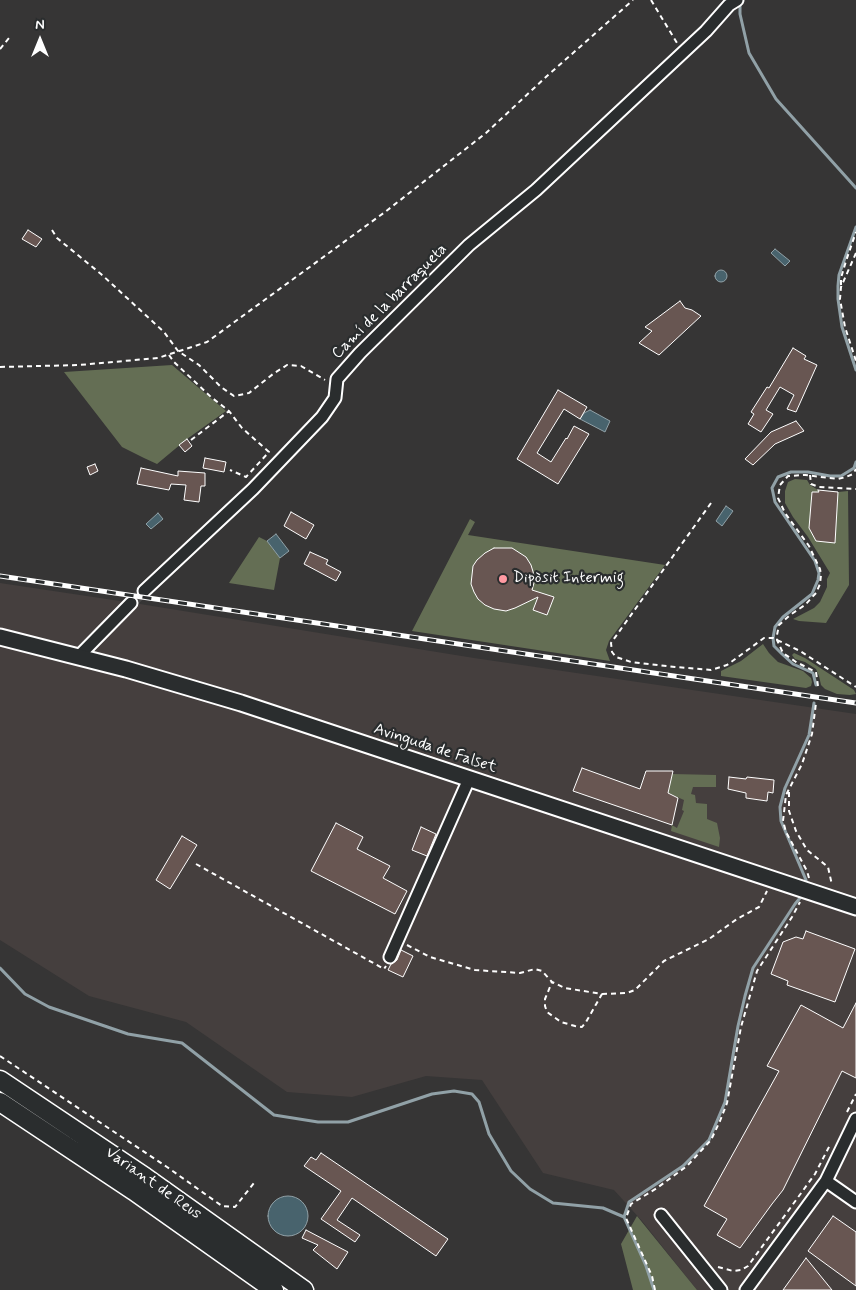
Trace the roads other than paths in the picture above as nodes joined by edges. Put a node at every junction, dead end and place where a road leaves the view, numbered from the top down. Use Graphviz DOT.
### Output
graph roads {
  1 [pos="737,0"];
  2 [pos="144,590"];
  3 [pos="131,603"];
  4 [pos="0,637"];
  5 [pos="78,657"];
  6 [pos="469,779"];
  7 [pos="856,907"];
  8 [pos="390,957"];
  9 [pos="0,1080"];
  10 [pos="0,1102"];
  11 [pos="850,1118"];
  12 [pos="826,1181"];
  13 [pos="856,1202"];
  14 [pos="661,1215"];
  15 [pos="274,1290"];
  16 [pos="304,1290"];
  17 [pos="721,1290"];
  18 [pos="746,1290"];
  1 -- 2 [label="street, Camí de la barraqueta"];
  3 -- 5 [label="street"];
  4 -- 5 [label="main road, Avinguda de Falset"];
  5 -- 6 [label="main road, Avinguda de Falset"];
  6 -- 7 [label="main road, Avinguda de Falset"];
  6 -- 8 [label="street"];
  9 -- 16 [label="highway, Variant de Reus"];
  10 -- 15 [label="highway, Variant de Reus"];
  11 -- 12 [label="street"];
  12 -- 13 [label="street"];
  12 -- 18 [label="street"];
  14 -- 17 [label="street"];
}
